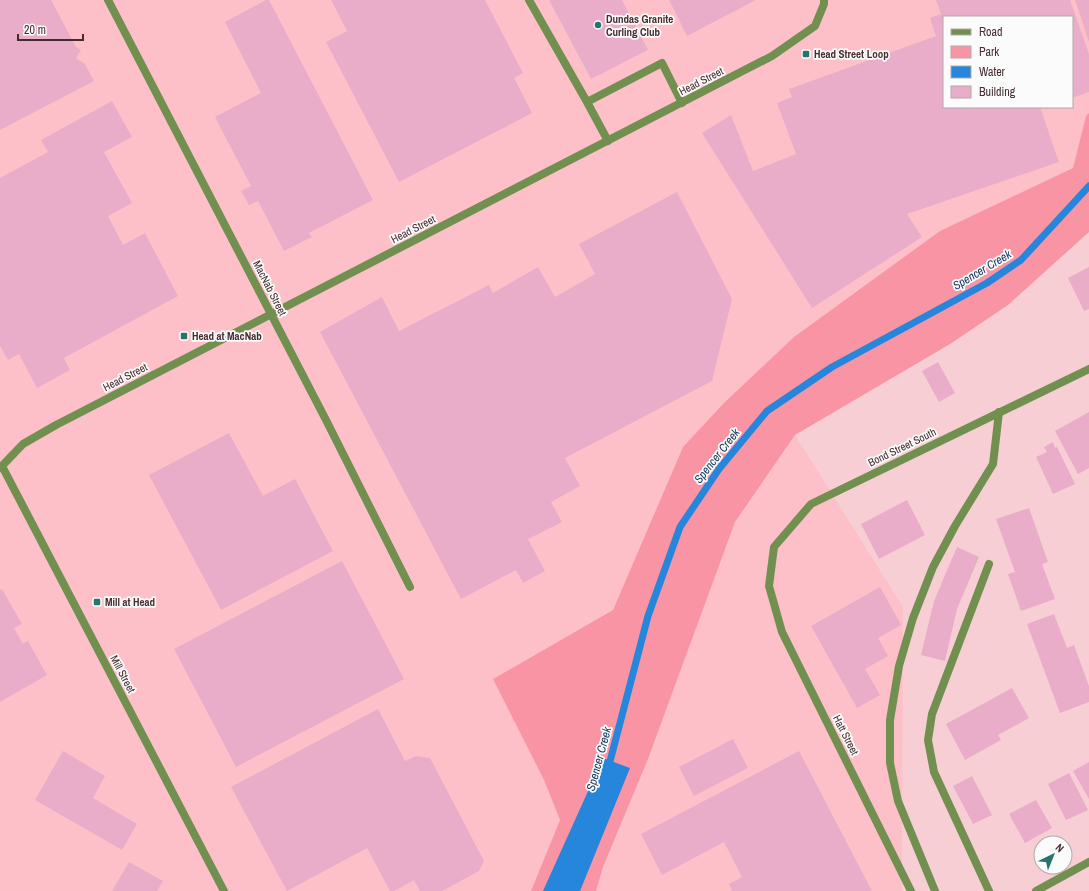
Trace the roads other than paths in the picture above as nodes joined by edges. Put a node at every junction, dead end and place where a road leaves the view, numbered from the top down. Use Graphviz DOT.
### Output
graph roads {
  1 [pos="108,0"];
  2 [pos="529,0"];
  3 [pos="824,0"];
  4 [pos="587,102"];
  5 [pos="682,102"];
  6 [pos="608,141"];
  7 [pos="271,314"];
  8 [pos="1089,368"];
  9 [pos="999,412"];
  10 [pos="1,467"];
  11 [pos="989,564"];
  12 [pos="769,586"];
  13 [pos="410,587"];
  14 [pos="1089,862"];
  15 [pos="224,891"];
  16 [pos="911,891"];
  17 [pos="935,891"];
  18 [pos="989,891"];
  19 [pos="1036,891"];
  1 -- 7 [label="street, MacNab Street"];
  2 -- 4 [label="street"];
  3 -- 5 [label="street, Head Street"];
  4 -- 5 [label="street"];
  4 -- 6 [label="street"];
  5 -- 6 [label="street, Head Street"];
  6 -- 7 [label="street, Head Street"];
  7 -- 10 [label="street, Head Street"];
  7 -- 13 [label="street, MacNab Street"];
  8 -- 9 [label="street, Bond Street South"];
  9 -- 12 [label="street, Bond Street South"];
  9 -- 17 [label="street"];
  10 -- 15 [label="street, Mill Street"];
  11 -- 18 [label="street"];
  12 -- 16 [label="street, Hatt Street"];
  14 -- 19 [label="street"];
}
